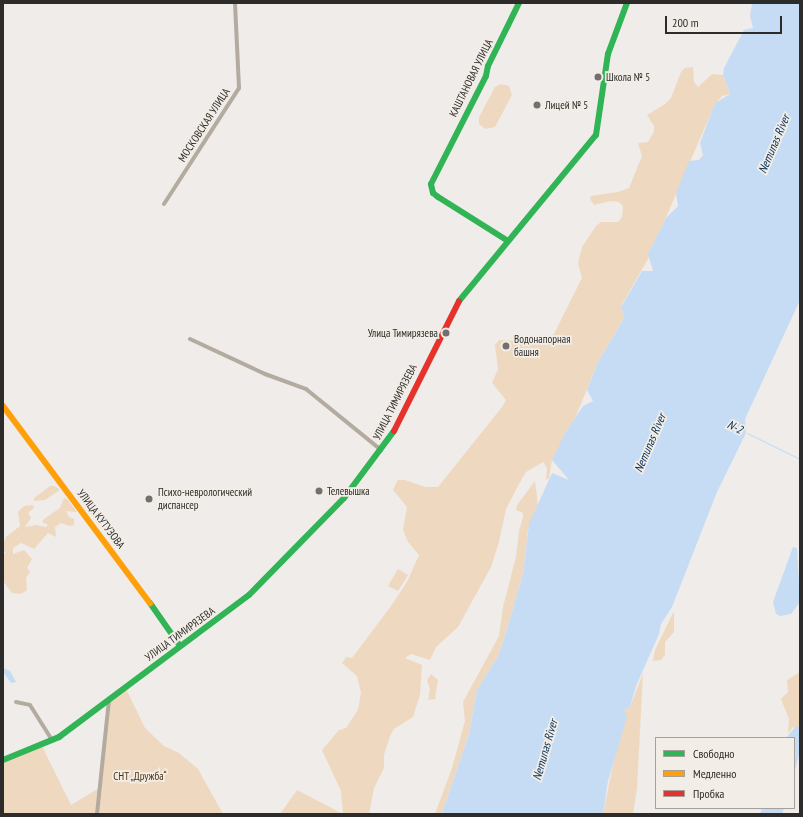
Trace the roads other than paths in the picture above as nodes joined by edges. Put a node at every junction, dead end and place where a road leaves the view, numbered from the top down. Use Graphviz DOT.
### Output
graph roads {
  1 [pos="235,3"];
  2 [pos="519,3"];
  3 [pos="627,3"];
  4 [pos="164,204"];
  5 [pos="508,240"];
  6 [pos="190,339"];
  7 [pos="3,406"];
  8 [pos="381,450"];
  9 [pos="180,646"];
  10 [pos="109,698"];
  11 [pos="16,702"];
  12 [pos="52,740"];
  13 [pos="3,760"];
  14 [pos="97,814"];
  1 -- 4 [label="street, МОСКОВСКАЯ УЛИЦА"];
  2 -- 5 [label="main road, КАШТАНОВАЯ УЛИЦА"];
  3 -- 5 [label="main road, УЛИЦА ТИМИРЯЗЕВА"];
  5 -- 8 [label="main road, УЛИЦА ТИМИРЯЗЕВА"];
  6 -- 8 [label="street"];
  7 -- 9 [label="main road, УЛИЦА КУТУЗОВА"];
  8 -- 9 [label="main road, УЛИЦА ТИМИРЯЗЕВА"];
  9 -- 10 [label="main road, УЛИЦА ТИМИРЯЗЕВА"];
  10 -- 12 [label="main road, УЛИЦА ТИМИРЯЗЕВА"];
  10 -- 14 [label="street"];
  11 -- 12 [label="street"];
  12 -- 13 [label="main road, УЛИЦА ТИМИРЯЗЕВА"];
}
